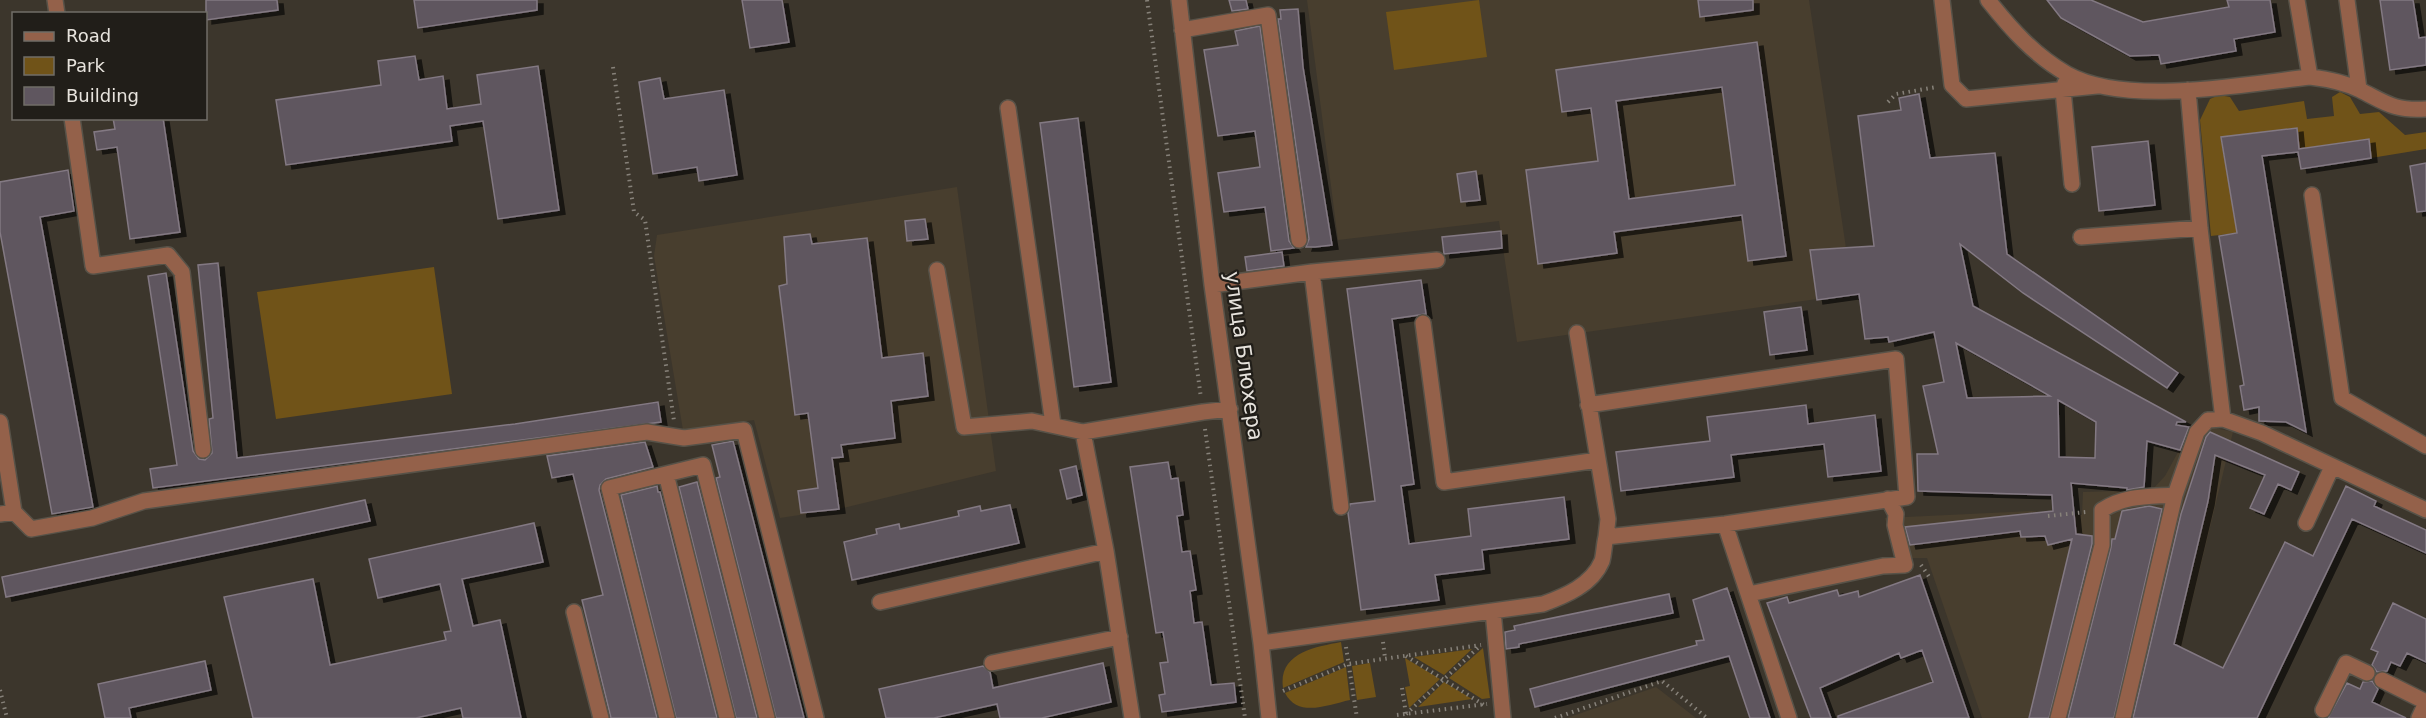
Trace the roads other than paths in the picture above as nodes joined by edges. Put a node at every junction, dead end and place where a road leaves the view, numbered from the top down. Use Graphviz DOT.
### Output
graph roads {
  1 [pos="1179,0"];
  2 [pos="1942,0"];
  3 [pos="1988,0"];
  4 [pos="2296,0"];
  5 [pos="2347,0"];
  6 [pos="1182,30"];
  7 [pos="2068,74"];
  8 [pos="2310,77"];
  9 [pos="2100,86"];
  10 [pos="2359,89"];
  11 [pos="2063,90"];
  12 [pos="2188,90"];
  13 [pos="1008,108"];
  14 [pos="2426,109"];
  15 [pos="72,120"];
  16 [pos="2072,184"];
  17 [pos="2312,195"];
  18 [pos="2200,228"];
  19 [pos="2081,237"];
  20 [pos="1299,240"];
  21 [pos="1437,260"];
  22 [pos="937,270"];
  23 [pos="1312,272"];
  24 [pos="1212,285"];
  25 [pos="1423,323"];
  26 [pos="1577,333"];
  27 [pos="1588,405"];
  28 [pos="1230,410"];
  29 [pos="2223,419"];
  30 [pos="0,422"];
  31 [pos="1053,424"];
  32 [pos="1083,432"];
  33 [pos="2426,446"];
  34 [pos="203,450"];
  35 [pos="1598,460"];
  36 [pos="2332,467"];
  37 [pos="666,474"];
  38 [pos="2175,495"];
  39 [pos="1888,499"];
  40 [pos="1341,507"];
  41 [pos="2426,510"];
  42 [pos="7,513"];
  43 [pos="2307,523"];
  44 [pos="1725,524"];
  45 [pos="1606,537"];
  46 [pos="1106,551"];
  47 [pos="1749,594"];
  48 [pos="880,602"];
  49 [pos="1493,611"];
  50 [pos="574,612"];
  51 [pos="1120,637"];
  52 [pos="1261,642"];
  53 [pos="992,663"];
  54 [pos="2367,673"];
  55 [pos="2382,680"];
  56 [pos="2426,702"];
  57 [pos="2323,710"];
  58 [pos="601,718"];
  59 [pos="667,718"];
  60 [pos="727,718"];
  61 [pos="766,718"];
  62 [pos="816,718"];
  63 [pos="1132,718"];
  64 [pos="1269,718"];
  65 [pos="1503,718"];
  66 [pos="1789,718"];
  67 [pos="2058,718"];
  68 [pos="2123,718"];
  69 [pos="2419,718"];
  1 -- 6 [label="street, улица Блюхера"];
  2 -- 11 [label="street"];
  3 -- 7 [label="street"];
  4 -- 8 [label="street"];
  5 -- 10 [label="street"];
  6 -- 20 [label="street"];
  6 -- 24 [label="street, улица Блюхера"];
  7 -- 9 [label="street"];
  7 -- 11 [label="street"];
  8 -- 10 [label="street"];
  8 -- 12 [label="street"];
  9 -- 11 [label="street"];
  9 -- 12 [label="street"];
  10 -- 14 [label="street"];
  11 -- 16 [label="street"];
  12 -- 18 [label="street"];
  13 -- 31 [label="street"];
  15 -- 34 [label="street"];
  17 -- 33 [label="street"];
  18 -- 19 [label="street"];
  18 -- 29 [label="street"];
  21 -- 23 [label="street"];
  22 -- 31 [label="street"];
  23 -- 24 [label="street"];
  23 -- 40 [label="street"];
  24 -- 28 [label="street, улица Блюхера"];
  25 -- 35 [label="street"];
  26 -- 27 [label="street"];
  27 -- 35 [label="street"];
  27 -- 39 [label="street"];
  28 -- 32 [label="street"];
  28 -- 52 [label="street, улица Блюхера"];
  29 -- 36 [label="street"];
  29 -- 38 [label="street"];
  30 -- 42 [label="street"];
  31 -- 32 [label="street"];
  32 -- 46 [label="street"];
  35 -- 45 [label="street"];
  36 -- 41 [label="street"];
  36 -- 43 [label="street"];
  37 -- 59 [label="street"];
  37 -- 60 [label="street"];
  37 -- 61 [label="street"];
  38 -- 67 [label="street"];
  38 -- 68 [label="street"];
  39 -- 44 [label="street"];
  39 -- 47 [label="street"];
  42 -- 62 [label="street"];
  44 -- 45 [label="street"];
  44 -- 47 [label="street"];
  45 -- 49 [label="street"];
  46 -- 48 [label="street"];
  46 -- 51 [label="street"];
  47 -- 66 [label="street"];
  49 -- 52 [label="street"];
  49 -- 65 [label="street"];
  50 -- 58 [label="street"];
  51 -- 53 [label="street"];
  51 -- 63 [label="street"];
  52 -- 64 [label="street, улица Блюхера"];
  54 -- 57 [label="street"];
  55 -- 56 [label="street"];
  56 -- 69 [label="street"];
}
